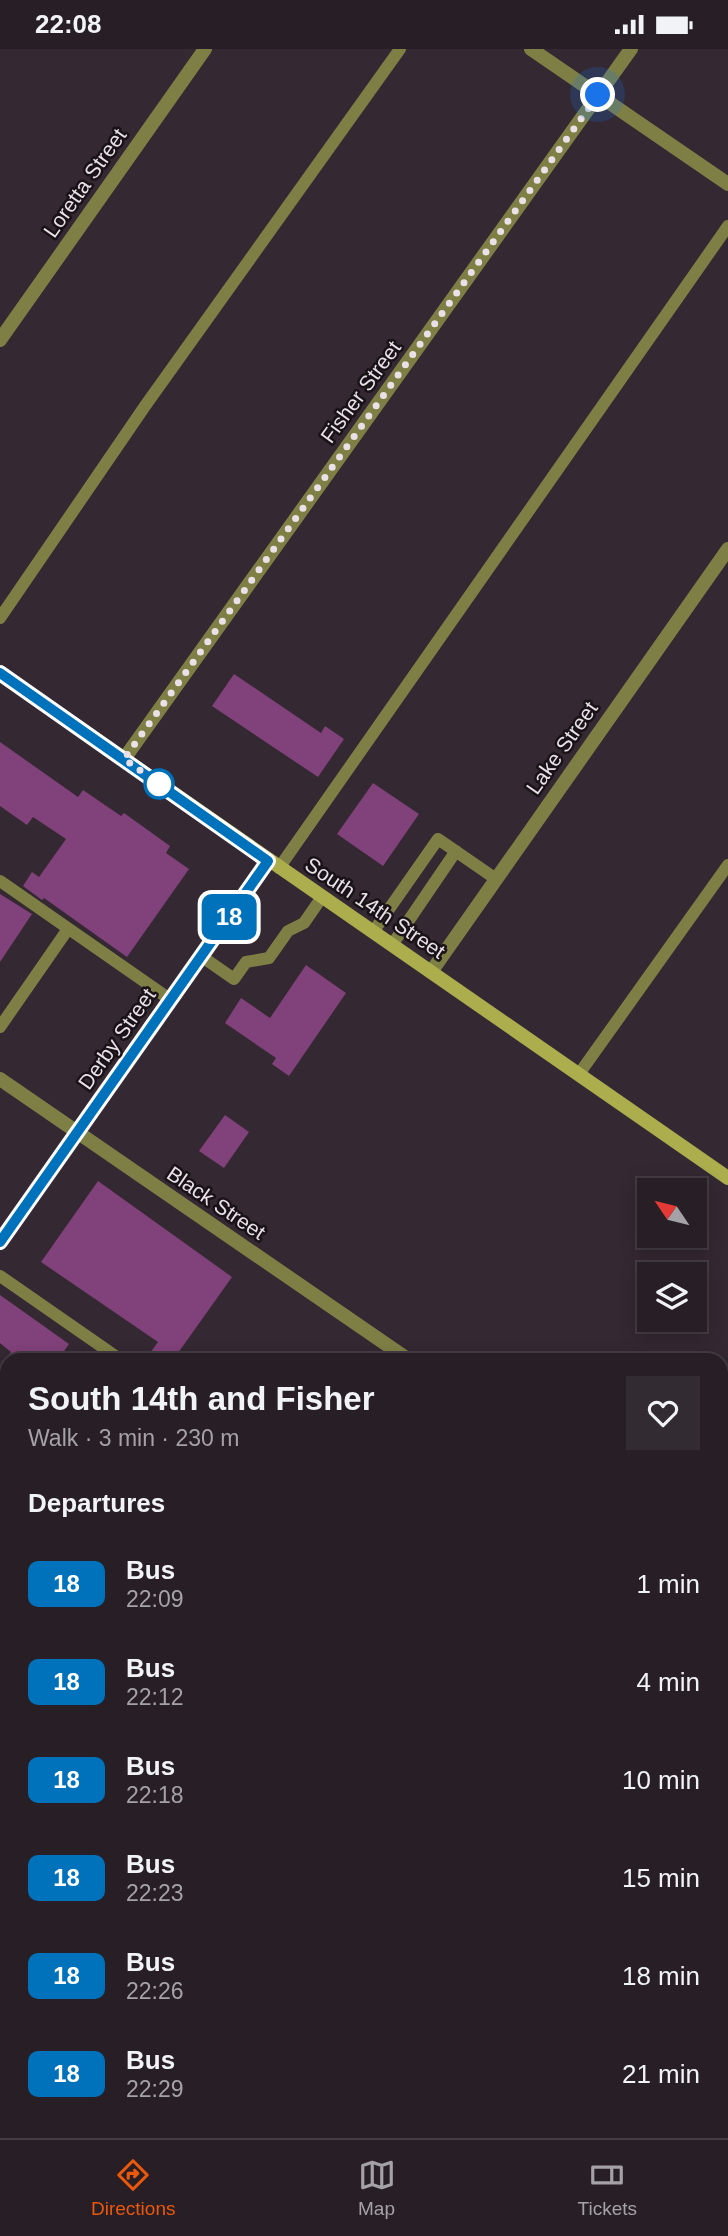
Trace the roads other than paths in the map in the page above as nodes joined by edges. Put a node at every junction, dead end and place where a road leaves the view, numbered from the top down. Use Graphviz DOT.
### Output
graph roads {
  1 [pos="205,49"];
  2 [pos="400,49"];
  3 [pos="531,49"];
  4 [pos="631,49"];
  5 [pos="598,95"];
  6 [pos="728,184"];
  7 [pos="728,226"];
  8 [pos="0,340"];
  9 [pos="728,549"];
  10 [pos="0,618"];
  11 [pos="0,673"];
  12 [pos="124,759"];
  13 [pos="456,851"];
  14 [pos="274,864"];
  15 [pos="728,865"];
  16 [pos="496,879"];
  17 [pos="0,881"];
  18 [pos="323,897"];
  19 [pos="68,929"];
  20 [pos="373,932"];
  21 [pos="392,945"];
  22 [pos="201,957"];
  23 [pos="431,972"];
  24 [pos="171,1000"];
  25 [pos="0,1027"];
  26 [pos="579,1074"];
  27 [pos="0,1079"];
  28 [pos="77,1133"];
  29 [pos="728,1178"];
  30 [pos="0,1242"];
  31 [pos="0,1276"];
  32 [pos="111,1353"];
  33 [pos="400,1353"];
  1 -- 8 [label="street, Loretta Street"];
  2 -- 10 [label="lane"];
  3 -- 5 [label="street"];
  4 -- 5 [label="street, Fisher Street"];
  5 -- 6 [label="street"];
  5 -- 12 [label="street, Fisher Street"];
  7 -- 14 [label="lane"];
  9 -- 16 [label="street, Lake Street"];
  11 -- 12 [label="main road, South 14th Street"];
  12 -- 14 [label="main road, South 14th Street"];
  13 -- 16 [label="lane"];
  13 -- 20 [label="lane"];
  13 -- 21 [label="lane"];
  14 -- 18 [label="main road, South 14th Street"];
  14 -- 22 [label="main road, Derby Street"];
  15 -- 26 [label="lane"];
  16 -- 23 [label="street, Lake Street"];
  17 -- 19 [label="lane"];
  18 -- 20 [label="main road, South 14th Street"];
  18 -- 22 [label="lane"];
  19 -- 24 [label="lane"];
  19 -- 25 [label="lane"];
  20 -- 21 [label="main road, South 14th Street"];
  21 -- 23 [label="main road, South 14th Street"];
  22 -- 24 [label="main road, Derby Street"];
  23 -- 26 [label="main road, South 14th Street"];
  24 -- 28 [label="main road, Derby Street"];
  26 -- 29 [label="main road, South 14th Street"];
  27 -- 28 [label="street, Black Street"];
  28 -- 30 [label="main road, Derby Street"];
  28 -- 33 [label="street, Black Street"];
  31 -- 32 [label="lane"];
}
